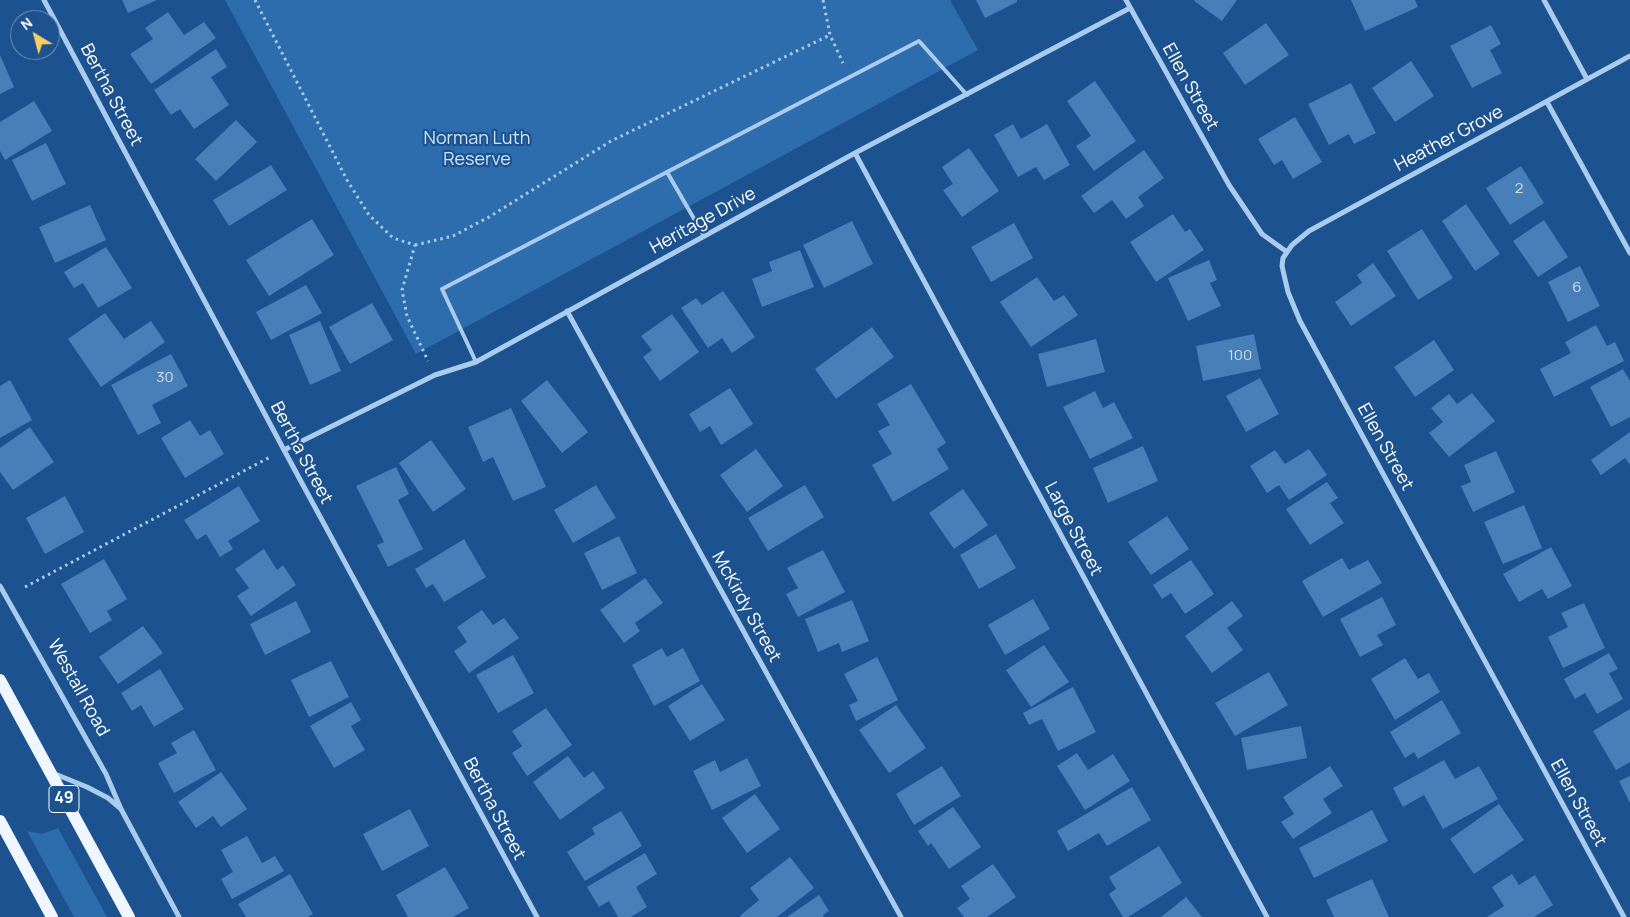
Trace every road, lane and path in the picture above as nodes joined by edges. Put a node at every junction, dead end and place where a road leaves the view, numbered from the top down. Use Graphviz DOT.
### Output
graph roads {
  1 [pos="44,0"];
  2 [pos="255,0"];
  3 [pos="823,0"];
  4 [pos="1126,0"];
  5 [pos="1544,0"];
  6 [pos="1130,8"];
  7 [pos="830,35"];
  8 [pos="1630,56"];
  9 [pos="849,78"];
  10 [pos="1587,79"];
  11 [pos="966,95"];
  12 [pos="1547,102"];
  13 [pos="855,153"];
  14 [pos="667,172"];
  15 [pos="704,236"];
  16 [pos="414,245"];
  17 [pos="1287,252"];
  18 [pos="1630,253"];
  19 [pos="567,311"];
  20 [pos="476,362"];
  21 [pos="435,375"];
  22 [pos="284,450"];
  23 [pos="0,586"];
  24 [pos="25,587"];
  25 [pos="0,680"];
  26 [pos="50,772"];
  27 [pos="122,810"];
  28 [pos="0,821"];
  29 [pos="52,917"];
  30 [pos="129,917"];
  31 [pos="179,917"];
  32 [pos="537,917"];
  33 [pos="901,917"];
  34 [pos="1267,917"];
  35 [pos="1624,917"];
  1 -- 22 [label="street, Bertha Street"];
  2 -- 16 [label="path"];
  3 -- 7 [label="path"];
  4 -- 6 [label="street, Ellen Street"];
  5 -- 10 [label="street"];
  6 -- 11 [label="street, Heritage Drive"];
  6 -- 17 [label="street, Ellen Street"];
  7 -- 9 [label="path"];
  7 -- 16 [label="path"];
  8 -- 10 [label="street, Heather Grove"];
  9 -- 11 [label="lane"];
  9 -- 14 [label="lane"];
  10 -- 12 [label="street, Heather Grove"];
  11 -- 13 [label="street, Heritage Drive"];
  12 -- 17 [label="street, Heather Grove"];
  12 -- 18 [label="street"];
  13 -- 15 [label="street, Heritage Drive"];
  13 -- 34 [label="street, Large Street"];
  14 -- 15 [label="lane"];
  14 -- 20 [label="lane"];
  15 -- 19 [label="street, Heritage Drive"];
  16 -- 21 [label="path"];
  17 -- 35 [label="street, Ellen Street"];
  19 -- 20 [label="street, Heritage Drive"];
  19 -- 33 [label="street, McKirdy Street"];
  20 -- 21 [label="street, Heritage Drive"];
  21 -- 22 [label="street, Heritage Drive"];
  22 -- 24 [label="path"];
  22 -- 32 [label="street, Bertha Street"];
  23 -- 27 [label="street, Westall Road"];
  25 -- 26 [label="main road, 49"];
  26 -- 27 [label="street, Westall Road"];
  26 -- 30 [label="main road, 49"];
  27 -- 31 [label="street, Westall Road"];
  28 -- 29 [label="main road"];
}
